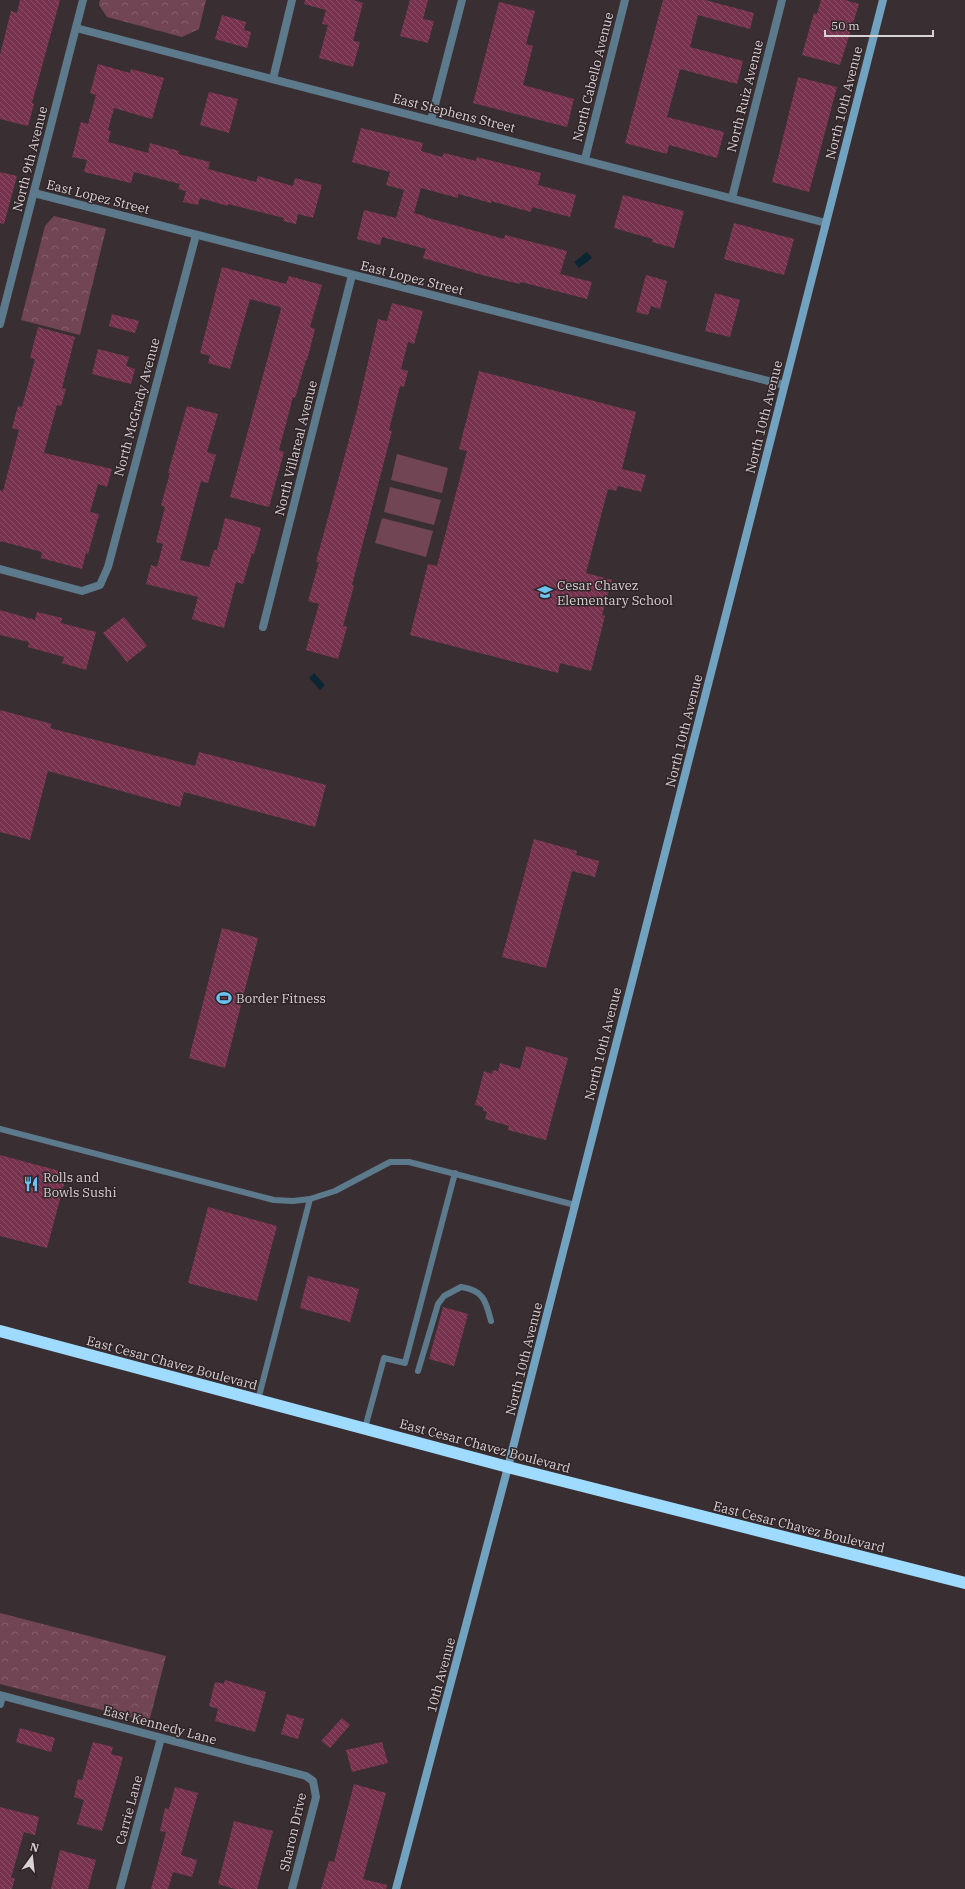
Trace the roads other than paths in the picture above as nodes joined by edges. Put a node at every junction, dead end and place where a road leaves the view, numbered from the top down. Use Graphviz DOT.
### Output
graph roads {
  1 [pos="83,0"];
  2 [pos="292,0"];
  3 [pos="462,0"];
  4 [pos="625,0"];
  5 [pos="782,0"];
  6 [pos="883,0"];
  7 [pos="76,28"];
  8 [pos="273,79"];
  9 [pos="431,120"];
  10 [pos="585,159"];
  11 [pos="34,193"];
  12 [pos="732,198"];
  13 [pos="826,223"];
  14 [pos="196,235"];
  15 [pos="352,275"];
  16 [pos="0,324"];
  17 [pos="784,385"];
  18 [pos="0,569"];
  19 [pos="263,627"];
  20 [pos="0,1129"];
  21 [pos="455,1173"];
  22 [pos="310,1199"];
  23 [pos="574,1205"];
  24 [pos="491,1322"];
  25 [pos="0,1331"];
  26 [pos="418,1371"];
  27 [pos="258,1400"];
  28 [pos="365,1428"];
  29 [pos="508,1467"];
  30 [pos="965,1582"];
  31 [pos="1,1699"];
  32 [pos="161,1738"];
  33 [pos="313,1781"];
  34 [pos="120,1889"];
  35 [pos="292,1889"];
  36 [pos="396,1889"];
  1 -- 7 [label="street, North 9th Avenue"];
  2 -- 8 [label="street"];
  3 -- 9 [label="street"];
  4 -- 10 [label="street, North Cabello Avenue"];
  5 -- 12 [label="street, North Ruiz Avenue"];
  6 -- 13 [label="main road, North 10th Avenue"];
  7 -- 8 [label="street, East Stephens Street"];
  7 -- 11 [label="street, North 9th Avenue"];
  8 -- 9 [label="street, East Stephens Street"];
  9 -- 10 [label="street, East Stephens Street"];
  10 -- 12 [label="street, East Stephens Street"];
  11 -- 14 [label="street, East Lopez Street"];
  11 -- 16 [label="street, North 9th Avenue"];
  12 -- 13 [label="street, East Stephens Street"];
  13 -- 17 [label="main road, North 10th Avenue"];
  14 -- 15 [label="street, East Lopez Street"];
  14 -- 18 [label="street, North McGrady Avenue"];
  15 -- 17 [label="street, East Lopez Street"];
  15 -- 19 [label="street, North Villareal Avenue"];
  17 -- 23 [label="main road, North 10th Avenue"];
  20 -- 22 [label="lane"];
  21 -- 22 [label="lane"];
  21 -- 23 [label="lane"];
  21 -- 28 [label="lane"];
  22 -- 27 [label="lane"];
  23 -- 29 [label="main road, North 10th Avenue"];
  24 -- 26 [label="lane"];
  25 -- 27 [label="highway, East Cesar Chavez Boulevard"];
  27 -- 28 [label="highway, East Cesar Chavez Boulevard"];
  28 -- 29 [label="highway, East Cesar Chavez Boulevard"];
  29 -- 30 [label="highway, East Cesar Chavez Boulevard"];
  29 -- 36 [label="main road, 10th Avenue"];
  31 -- 32 [label="street, East Kennedy Lane"];
  32 -- 33 [label="street, East Kennedy Lane"];
  32 -- 34 [label="street, Carrie Lane"];
  33 -- 35 [label="street, Sharon Drive"];
}
